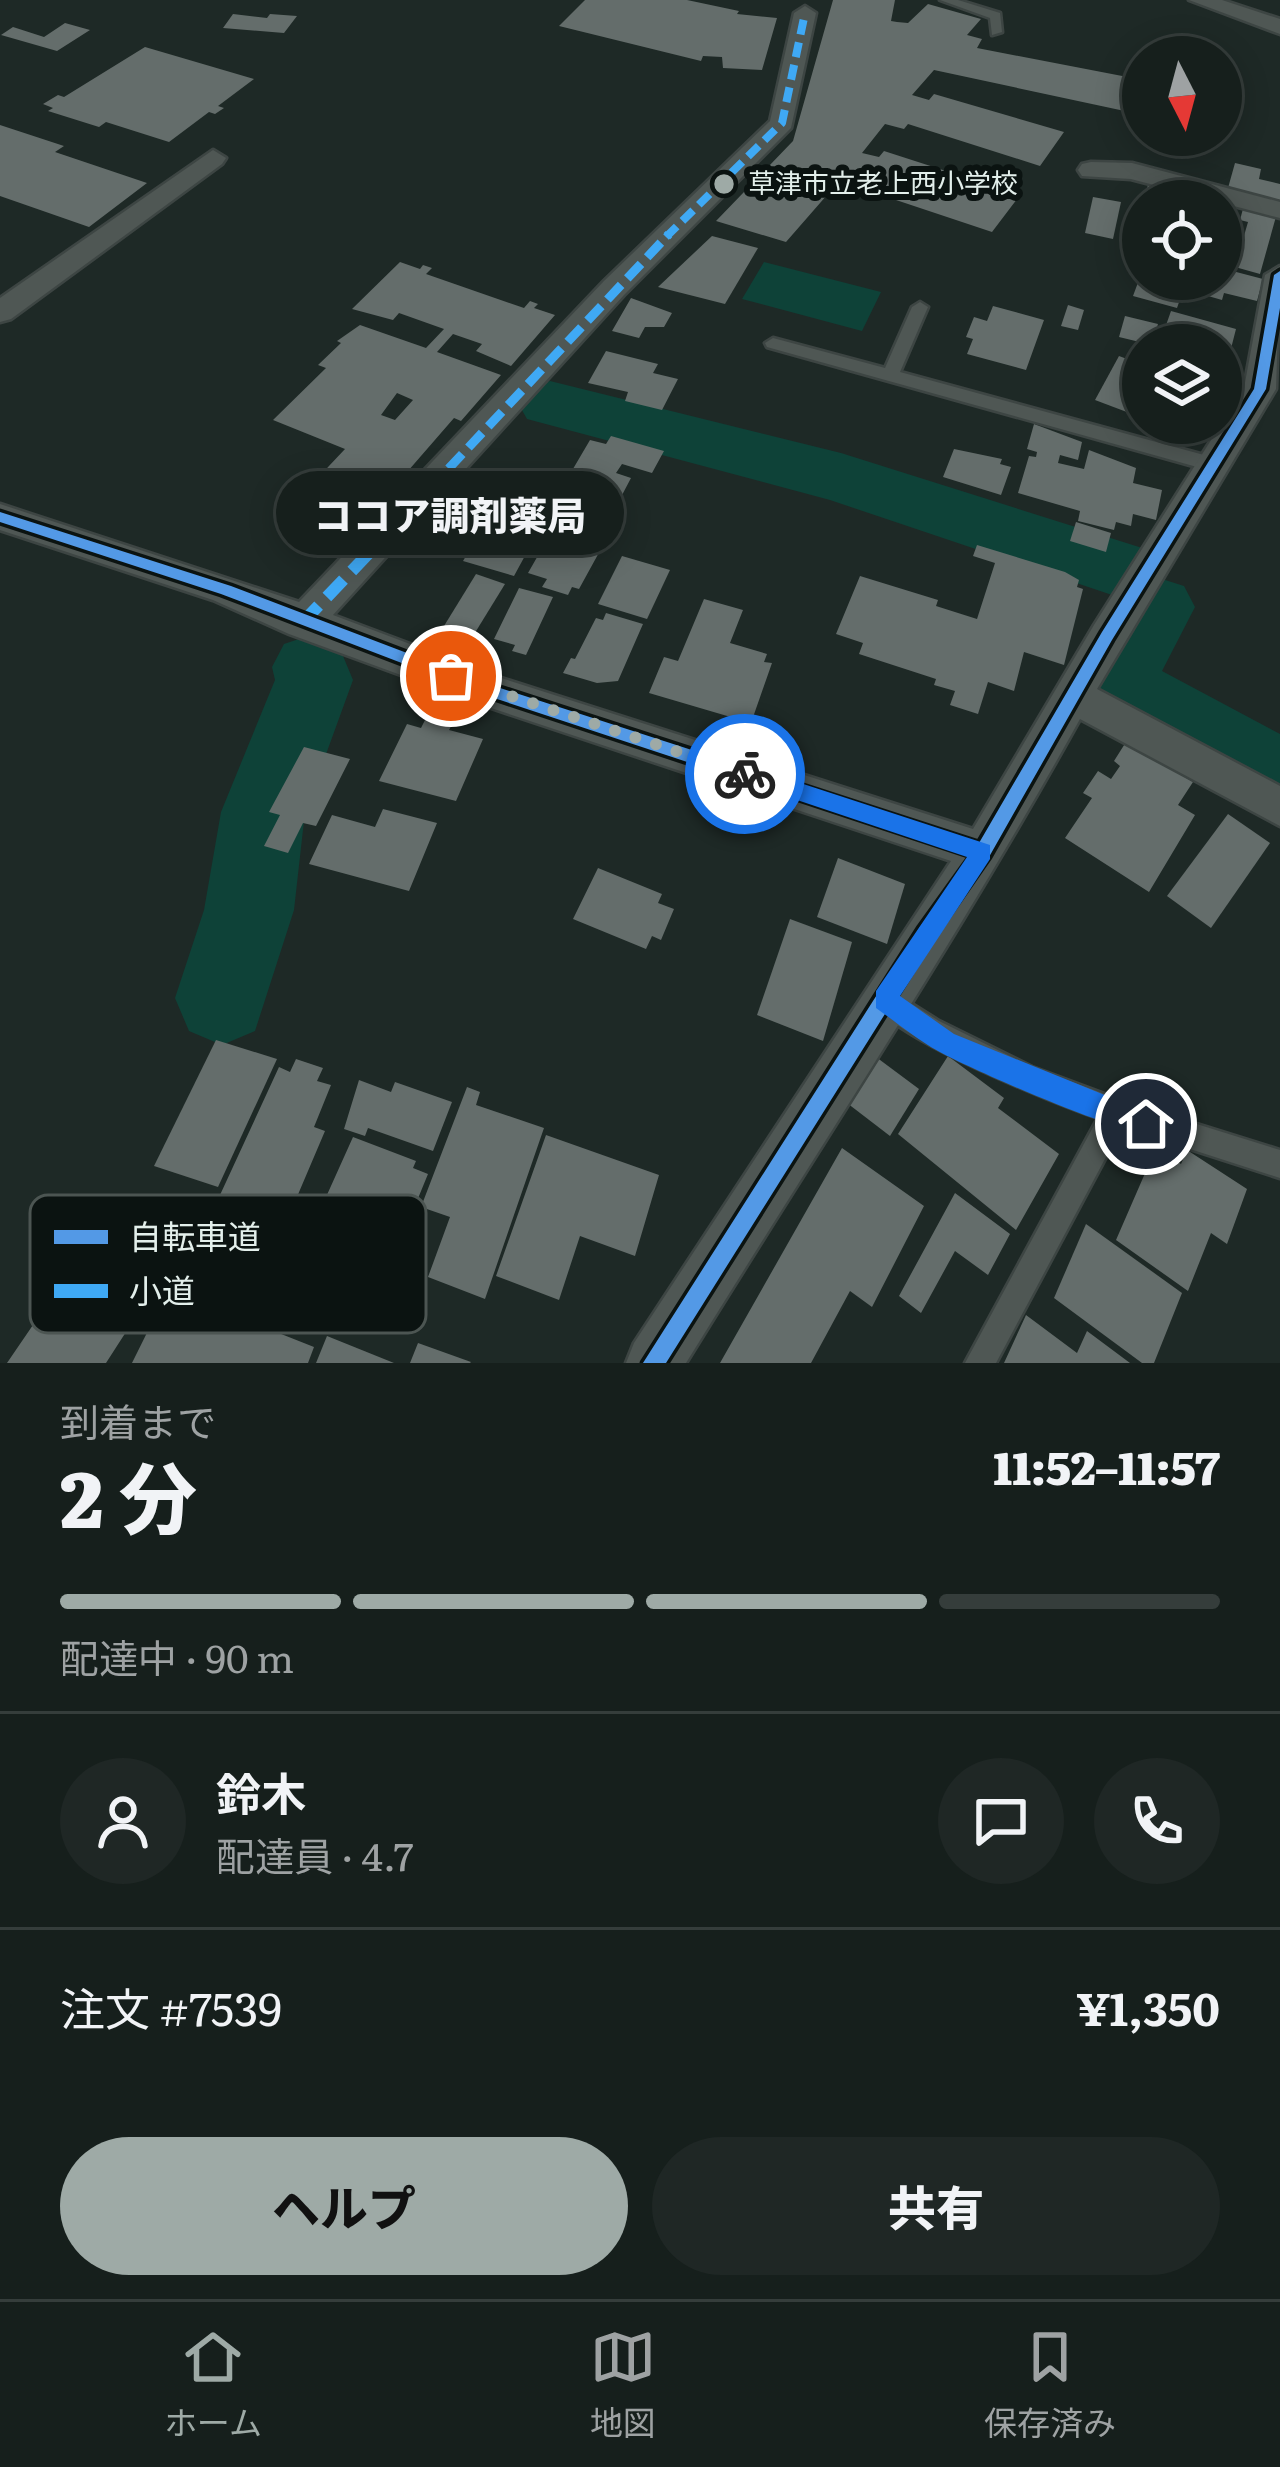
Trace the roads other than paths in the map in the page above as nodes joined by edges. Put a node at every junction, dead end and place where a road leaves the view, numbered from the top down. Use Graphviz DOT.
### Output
graph roads {
  1 [pos="946,0"];
  2 [pos="1201,0"];
  3 [pos="806,7"];
  4 [pos="1280,27"];
  5 [pos="995,32"];
  6 [pos="213,158"];
  7 [pos="1091,170"];
  8 [pos="1280,209"];
  9 [pos="1280,275"];
  10 [pos="920,307"];
  11 [pos="0,312"];
  12 [pos="773,343"];
  13 [pos="890,375"];
  14 [pos="1272,379"];
  15 [pos="1215,465"];
  16 [pos="0,517"];
  17 [pos="302,623"];
  18 [pos="1074,696"];
  19 [pos="1280,807"];
  20 [pos="983,852"];
  21 [pos="884,1000"];
  22 [pos="1114,1115"];
  23 [pos="1280,1164"];
  24 [pos="654,1363"];
  25 [pos="980,1363"];
  1 -- 5 [label="lane"];
  2 -- 4 [label="street"];
  3 -- 17 [label="street"];
  6 -- 11 [label="street"];
  7 -- 8 [label="street"];
  9 -- 14 [label="street"];
  10 -- 13 [label="lane"];
  12 -- 13 [label="lane"];
  13 -- 15 [label="lane"];
  14 -- 15 [label="street"];
  15 -- 18 [label="street"];
  16 -- 17 [label="street"];
  17 -- 20 [label="street"];
  18 -- 19 [label="street"];
  18 -- 20 [label="street"];
  20 -- 21 [label="street"];
  21 -- 22 [label="lane"];
  21 -- 24 [label="street"];
  22 -- 23 [label="lane"];
  22 -- 25 [label="lane"];
}
